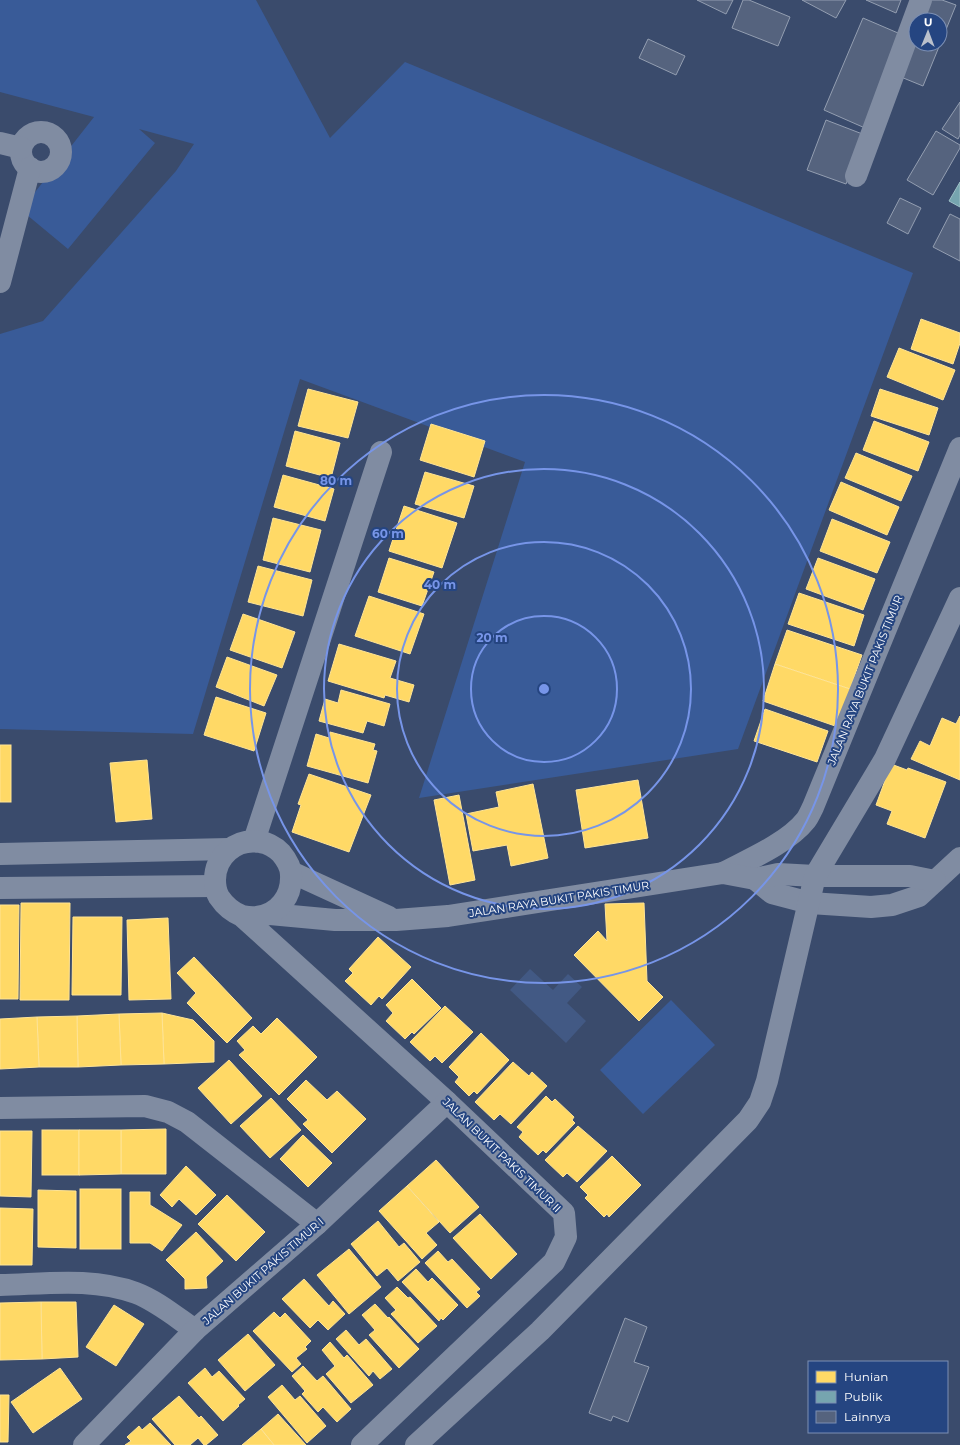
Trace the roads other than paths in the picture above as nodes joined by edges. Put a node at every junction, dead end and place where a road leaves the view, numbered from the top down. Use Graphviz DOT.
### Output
graph roads {
  1 [pos="921,0"];
  2 [pos="0,143"];
  3 [pos="22,148"];
  4 [pos="30,168"];
  5 [pos="856,176"];
  6 [pos="0,282"];
  7 [pos="960,448"];
  8 [pos="381,452"];
  9 [pos="960,598"];
  10 [pos="254,841"];
  11 [pos="229,850"];
  12 [pos="0,854"];
  13 [pos="960,858"];
  14 [pos="291,872"];
  15 [pos="723,873"];
  16 [pos="816,876"];
  17 [pos="755,879"];
  18 [pos="935,881"];
  19 [pos="215,886"];
  20 [pos="0,888"];
  21 [pos="810,903"];
  22 [pos="270,914"];
  23 [pos="242,916"];
  24 [pos="396,920"];
  25 [pos="447,1102"];
  26 [pos="0,1108"];
  27 [pos="317,1224"];
  28 [pos="0,1285"];
  29 [pos="195,1330"];
  30 [pos="84,1445"];
  31 [pos="362,1445"];
  32 [pos="416,1445"];
  1 -- 5 [label="street"];
  2 -- 3 [label="street"];
  3 -- 4 [label="street"];
  3 -- 4 [label="street"];
  4 -- 6 [label="street"];
  7 -- 15 [label="street, JALAN RAYA BUKIT PAKIS TIMUR"];
  8 -- 10 [label="street"];
  9 -- 16 [label="street"];
  10 -- 11 [label="street"];
  10 -- 14 [label="street"];
  11 -- 12 [label="street"];
  11 -- 19 [label="street"];
  13 -- 18 [label="street, JALAN RAYA BUKIT PAKIS TIMUR"];
  14 -- 22 [label="street"];
  14 -- 24 [label="street, JALAN RAYA BUKIT PAKIS TIMUR"];
  15 -- 17 [label="street, JALAN RAYA BUKIT PAKIS TIMUR"];
  15 -- 24 [label="street, JALAN RAYA BUKIT PAKIS TIMUR"];
  16 -- 17 [label="street, JALAN RAYA BUKIT PAKIS TIMUR"];
  16 -- 18 [label="street, JALAN RAYA BUKIT PAKIS TIMUR"];
  16 -- 21 [label="street"];
  17 -- 21 [label="street, JALAN RAYA BUKIT PAKIS TIMUR"];
  18 -- 21 [label="street, JALAN RAYA BUKIT PAKIS TIMUR"];
  19 -- 20 [label="street"];
  19 -- 23 [label="street"];
  21 -- 32 [label="street"];
  22 -- 23 [label="street"];
  22 -- 24 [label="street, JALAN RAYA BUKIT PAKIS TIMUR"];
  23 -- 25 [label="street, JALAN BUKIT PAKIS TIMUR II"];
  25 -- 27 [label="street, JALAN BUKIT PAKIS TIMUR I"];
  25 -- 31 [label="street, JALAN BUKIT PAKIS TIMUR II"];
  26 -- 27 [label="street"];
  27 -- 29 [label="street, JALAN BUKIT PAKIS TIMUR I"];
  28 -- 29 [label="street"];
  29 -- 30 [label="street, JALAN BUKIT PAKIS TIMUR I"];
}
